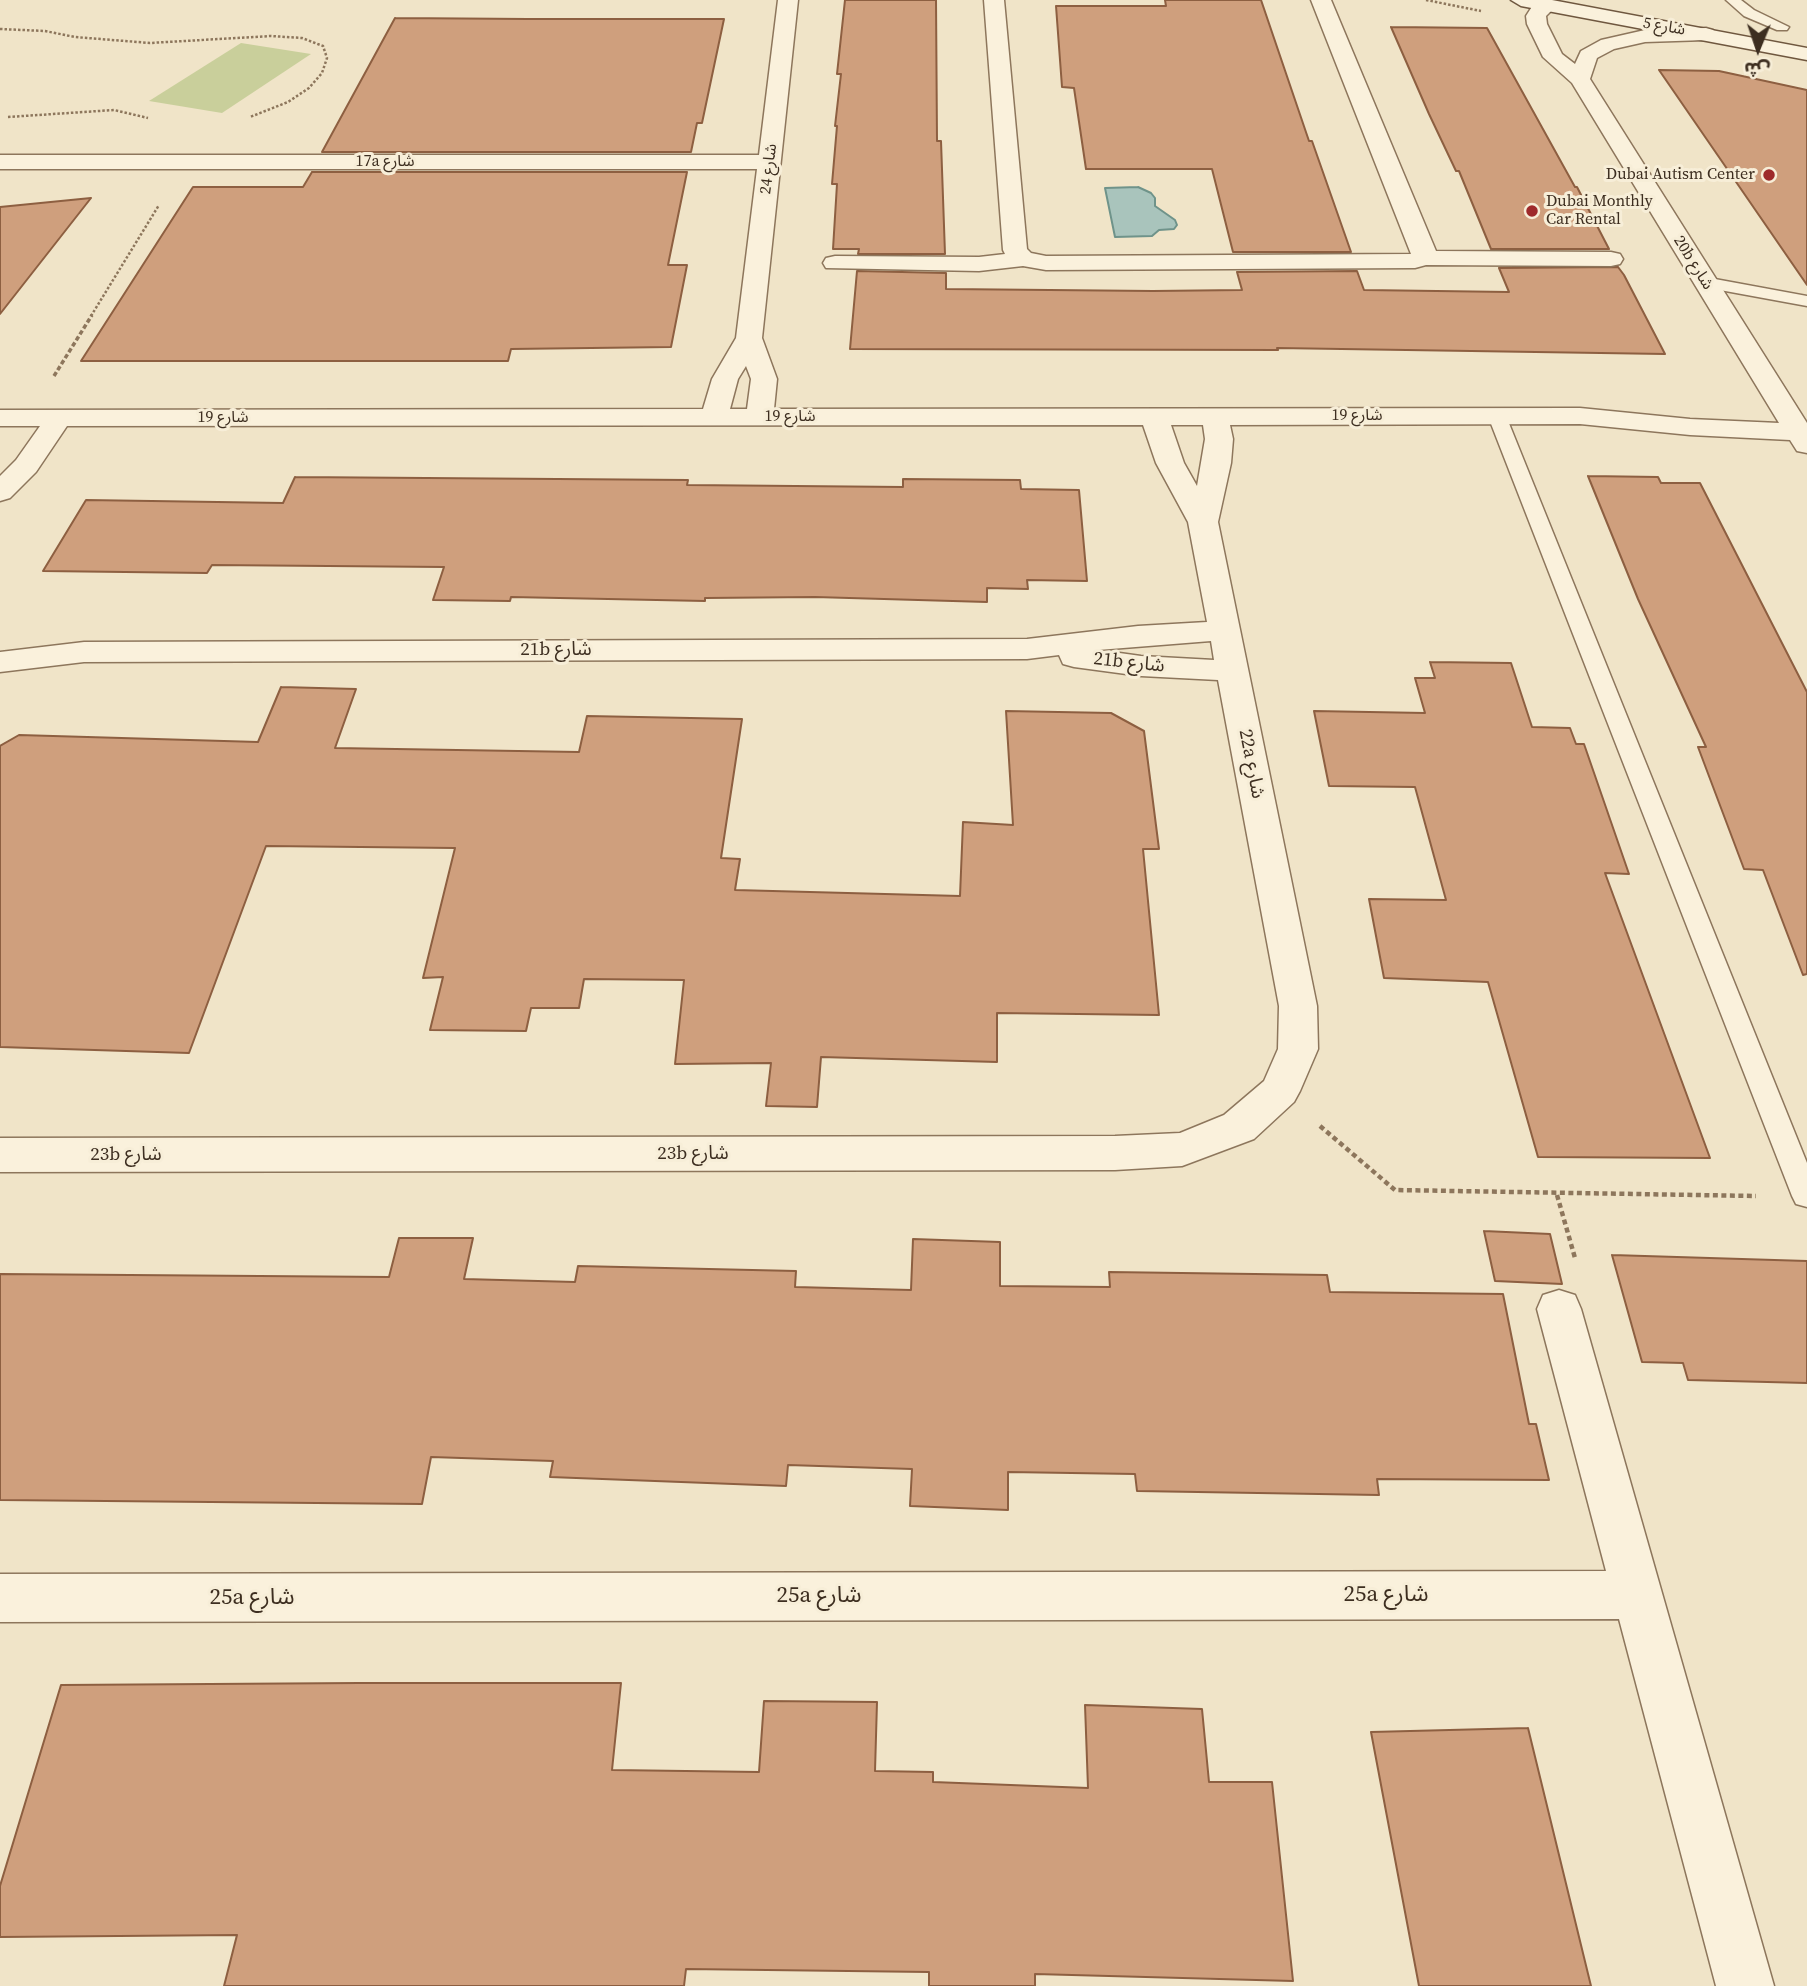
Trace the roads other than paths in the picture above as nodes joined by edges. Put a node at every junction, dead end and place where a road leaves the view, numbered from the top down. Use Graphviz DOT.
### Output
graph roads {
  1 [pos="788,0"];
  2 [pos="995,0"];
  3 [pos="1321,0"];
  4 [pos="1521,0"];
  5 [pos="1733,0"];
  6 [pos="1547,5"];
  7 [pos="1717,15"];
  8 [pos="1783,27"];
  9 [pos="1807,32"];
  10 [pos="1706,34"];
  11 [pos="1807,41"];
  12 [pos="1807,54"];
  13 [pos="1580,79"];
  14 [pos="0,162"];
  15 [pos="770,162"];
  16 [pos="1423,258"];
  17 [pos="1023,259"];
  18 [pos="1611,260"];
  19 [pos="835,263"];
  20 [pos="1704,282"];
  21 [pos="1807,301"];
  22 [pos="749,338"];
  23 [pos="1155,416"];
  24 [pos="1215,416"];
  25 [pos="1497,416"];
  26 [pos="1580,416"];
  27 [pos="714,417"];
  28 [pos="760,417"];
  29 [pos="59,418"];
  30 [pos="8,419"];
  31 [pos="1784,420"];
  32 [pos="0,492"];
  33 [pos="1203,522"];
  34 [pos="1224,631"];
  35 [pos="0,635"];
  36 [pos="1027,649"];
  37 [pos="84,652"];
  38 [pos="0,662"];
  39 [pos="1232,671"];
  40 [pos="1298,1006"];
  41 [pos="0,1155"];
  42 [pos="1806,1196"];
  43 [pos="1559,1309"];
  44 [pos="1637,1595"];
  45 [pos="0,1598"];
  46 [pos="1745,1986"];
  1 -- 15 [label="street, شارع 24"];
  2 -- 17 [label="street"];
  3 -- 16 [label="street"];
  4 -- 6 [label="street, شارع 5"];
  5 -- 8 [label="lane"];
  6 -- 10 [label="street, شارع 5"];
  6 -- 11 [label="street"];
  6 -- 13 [label="street, 20b شارع"];
  7 -- 8 [label="street"];
  8 -- 9 [label="street"];
  10 -- 12 [label="street, شارع 5"];
  10 -- 13 [label="street"];
  13 -- 20 [label="street, 20b شارع"];
  14 -- 15 [label="street, 17a شارع"];
  15 -- 22 [label="street, شارع 24"];
  16 -- 17 [label="street"];
  16 -- 18 [label="street"];
  17 -- 19 [label="street"];
  20 -- 21 [label="lane"];
  20 -- 31 [label="street, 20b شارع"];
  22 -- 27 [label="street"];
  22 -- 28 [label="street"];
  23 -- 24 [label="street, شارع 19"];
  23 -- 28 [label="street, شارع 19"];
  23 -- 33 [label="street, 22a شارع"];
  24 -- 25 [label="street, شارع 19"];
  24 -- 33 [label="street, 22a شارع"];
  25 -- 26 [label="street, شارع 19"];
  25 -- 42 [label="lane"];
  26 -- 31 [label="street, شارع 19"];
  26 -- 31 [label="street, شارع 19"];
  27 -- 28 [label="street, شارع 19"];
  27 -- 29 [label="street, شارع 19"];
  29 -- 30 [label="street, شارع 19"];
  29 -- 32 [label="street"];
  33 -- 34 [label="street, 22a شارع"];
  34 -- 36 [label="street, 21b شارع"];
  34 -- 39 [label="street, 22a شارع"];
  35 -- 37 [label="street, 21b شارع"];
  36 -- 37 [label="street, 21b شارع"];
  36 -- 39 [label="street, 21b شارع"];
  37 -- 38 [label="street, 21b شارع"];
  39 -- 40 [label="street, 22a شارع"];
  40 -- 41 [label="street, 23b شارع"];
  43 -- 44 [label="street"];
  44 -- 45 [label="street, 25a شارع"];
  44 -- 46 [label="street"];
}
